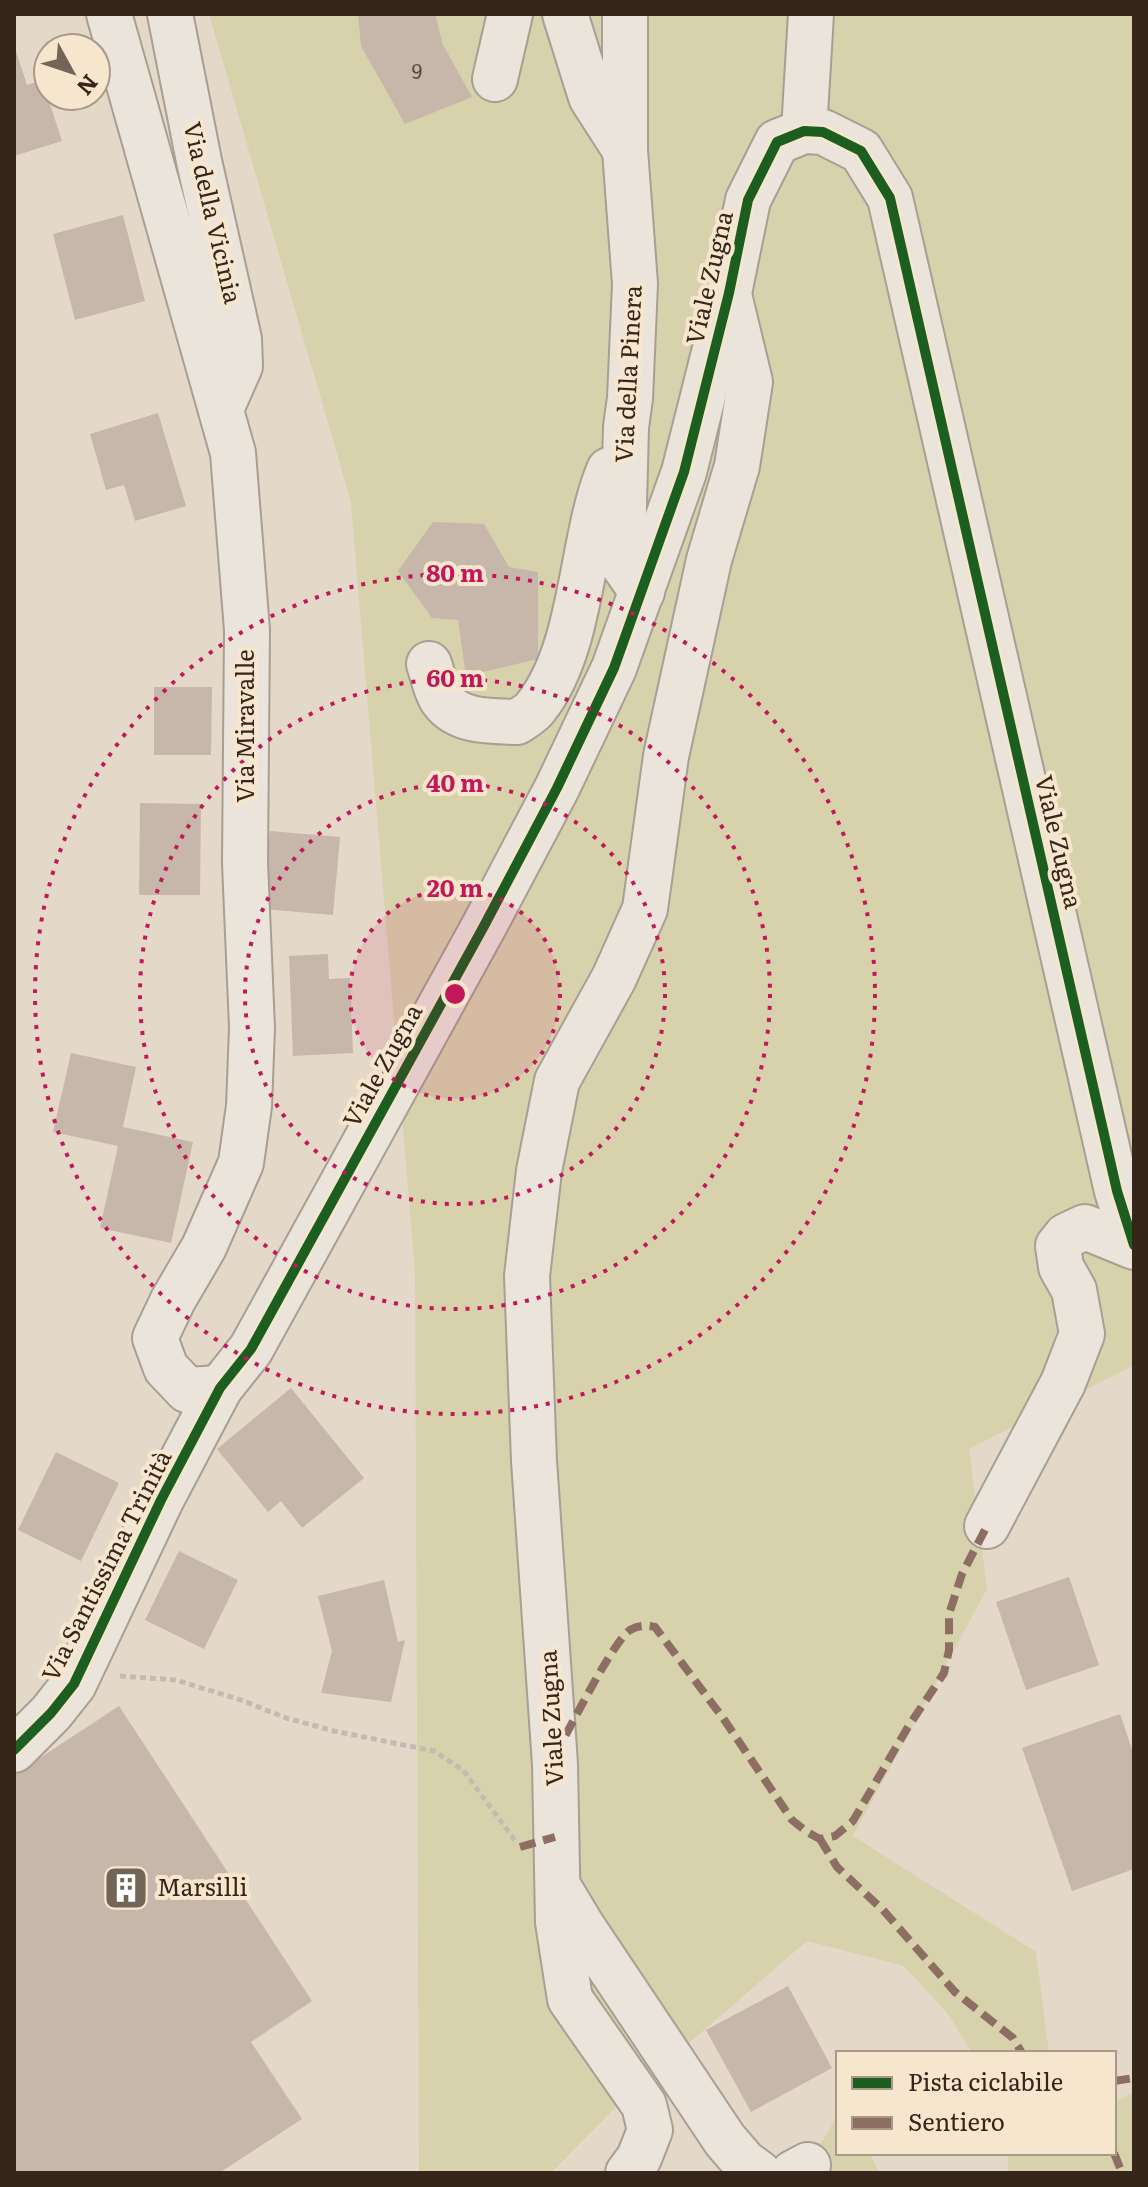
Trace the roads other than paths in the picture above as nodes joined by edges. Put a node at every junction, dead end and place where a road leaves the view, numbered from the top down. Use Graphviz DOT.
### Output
graph roads {
  1 [pos="109,14"];
  2 [pos="170,14"];
  3 [pos="510,14"];
  4 [pos="565,14"];
  5 [pos="625,14"];
  6 [pos="811,14"];
  7 [pos="495,79"];
  8 [pos="804,131"];
  9 [pos="614,133"];
  10 [pos="729,293"];
  11 [pos="221,409"];
  12 [pos="626,427"];
  13 [pos="642,592"];
  14 [pos="429,664"];
  15 [pos="1134,1246"];
  16 [pos="220,1388"];
  17 [pos="987,1526"];
  18 [pos="14,1750"];
  19 [pos="557,1885"];
  20 [pos="628,2173"];
  21 [pos="759,2173"];
  1 -- 11 [label="street, Via Miravalle"];
  2 -- 11 [label="street, Via della Vicinia"];
  3 -- 7 [label="street"];
  4 -- 9 [label="street, Via della Pinera"];
  5 -- 9 [label="street"];
  6 -- 8 [label="street"];
  8 -- 10 [label="street, Viale Zugna"];
  8 -- 15 [label="street, Viale Zugna"];
  9 -- 12 [label="street, Via della Pinera"];
  10 -- 13 [label="street, Viale Zugna"];
  10 -- 19 [label="street, Viale Zugna"];
  11 -- 16 [label="street, Via Miravalle"];
  12 -- 13 [label="street, Via della Pinera"];
  12 -- 14 [label="street"];
  13 -- 16 [label="street, Viale Zugna"];
  15 -- 17 [label="street"];
  16 -- 18 [label="street, Via Santissima Trinità"];
  19 -- 20 [label="street, Viale Zugna"];
  19 -- 21 [label="street"];
}
